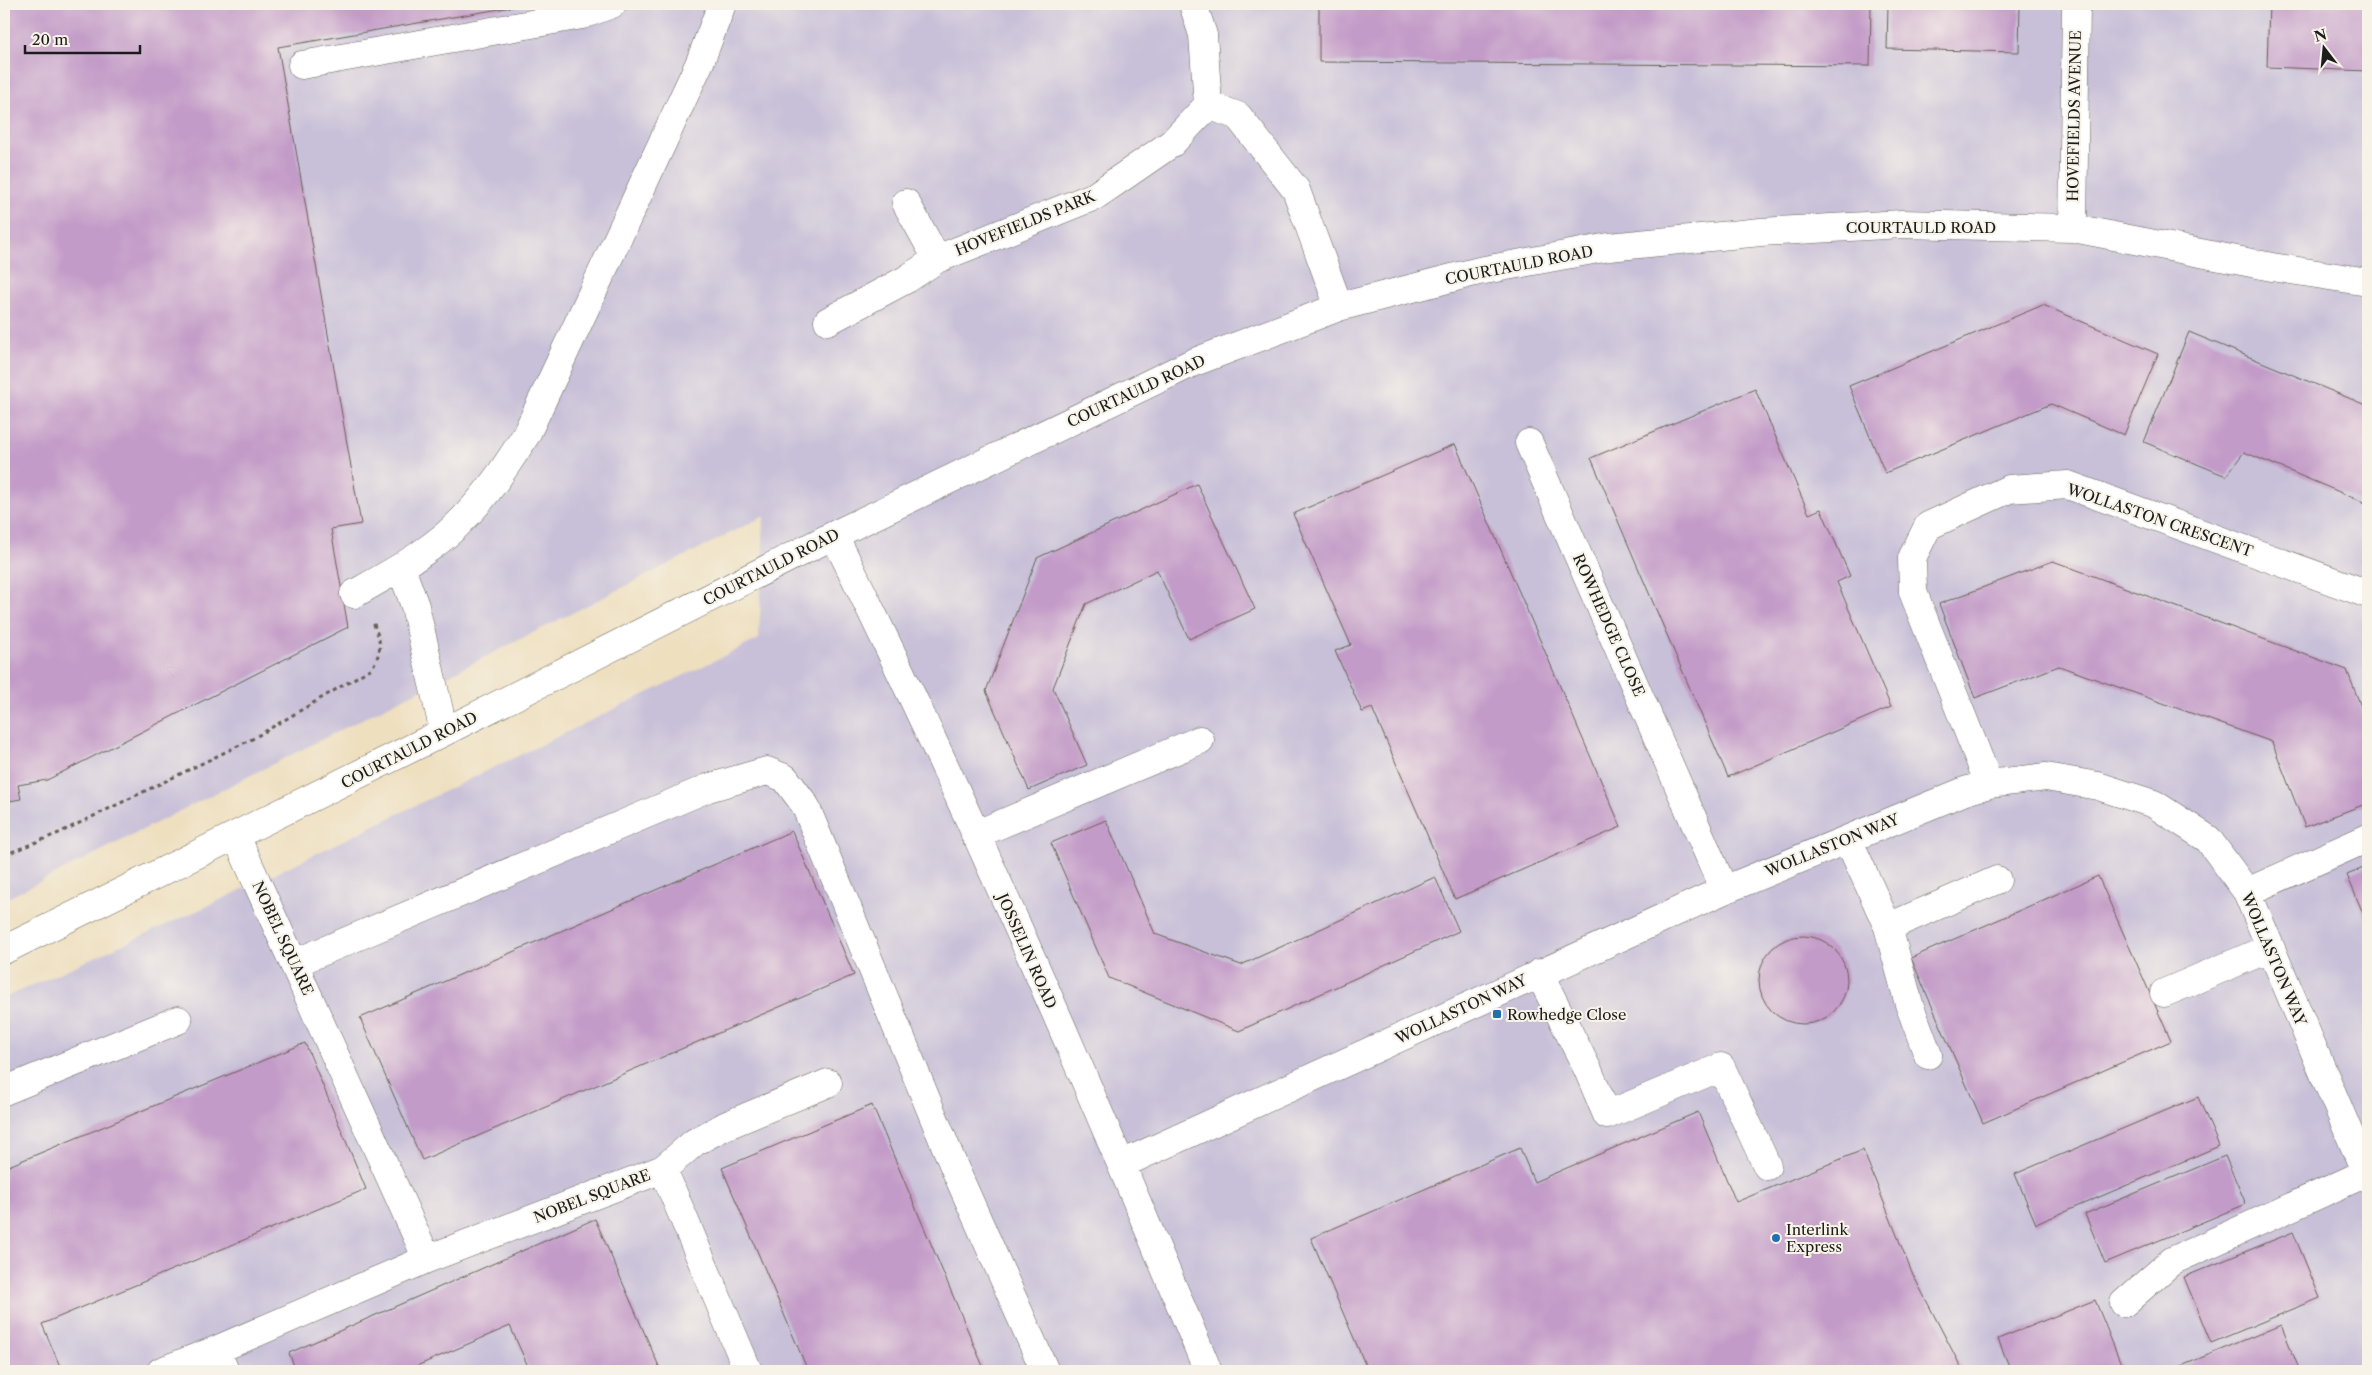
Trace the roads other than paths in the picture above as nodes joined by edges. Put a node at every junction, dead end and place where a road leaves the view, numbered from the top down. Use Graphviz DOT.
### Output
graph roads {
  1 [pos="612,4"];
  2 [pos="722,4"];
  3 [pos="1193,4"];
  4 [pos="2076,4"];
  5 [pos="302,64"];
  6 [pos="1208,105"];
  7 [pos="906,203"];
  8 [pos="2073,228"];
  9 [pos="937,259"];
  10 [pos="2368,282"];
  11 [pos="1339,307"];
  12 [pos="828,321"];
  13 [pos="1529,443"];
  14 [pos="834,536"];
  15 [pos="402,568"];
  16 [pos="354,594"];
  17 [pos="2368,594"];
  18 [pos="444,732"];
  19 [pos="1200,740"];
  20 [pos="1989,784"];
  21 [pos="975,835"];
  22 [pos="236,836"];
  23 [pos="2368,838"];
  24 [pos="1848,840"];
  25 [pos="1997,880"];
  26 [pos="1724,890"];
  27 [pos="2247,892"];
  28 [pos="1888,927"];
  29 [pos="2270,948"];
  30 [pos="4,950"];
  31 [pos="295,963"];
  32 [pos="1539,973"];
  33 [pos="2164,992"];
  34 [pos="178,1020"];
  35 [pos="1928,1055"];
  36 [pos="828,1083"];
  37 [pos="4,1091"];
  38 [pos="1122,1164"];
  39 [pos="1767,1166"];
  40 [pos="663,1168"];
  41 [pos="2367,1176"];
  42 [pos="427,1260"];
  43 [pos="2124,1303"];
  44 [pos="220,1361"];
  45 [pos="160,1371"];
  46 [pos="748,1371"];
  47 [pos="1045,1371"];
  48 [pos="1208,1371"];
  1 -- 5 [label="street"];
  2 -- 15 [label="street"];
  3 -- 6 [label="street"];
  4 -- 8 [label="street, HOVEFIELDS AVENUE"];
  6 -- 9 [label="street, HOVEFIELDS PARK"];
  6 -- 11 [label="street"];
  7 -- 9 [label="street"];
  8 -- 10 [label="street, COURTAULD ROAD"];
  8 -- 11 [label="street, COURTAULD ROAD"];
  9 -- 12 [label="street, HOVEFIELDS PARK"];
  11 -- 14 [label="street, COURTAULD ROAD"];
  13 -- 26 [label="street, ROWHEDGE CLOSE"];
  14 -- 18 [label="street, COURTAULD ROAD"];
  14 -- 21 [label="street, JOSSELIN ROAD"];
  15 -- 16 [label="street"];
  15 -- 18 [label="street"];
  17 -- 20 [label="street, WOLLASTON CRESCENT"];
  18 -- 22 [label="street, COURTAULD ROAD"];
  19 -- 21 [label="street"];
  20 -- 24 [label="street, WOLLASTON WAY"];
  20 -- 27 [label="street, WOLLASTON WAY"];
  21 -- 38 [label="street, JOSSELIN ROAD"];
  22 -- 30 [label="street, COURTAULD ROAD"];
  22 -- 31 [label="street, NOBEL SQUARE"];
  23 -- 27 [label="street"];
  24 -- 26 [label="street, WOLLASTON WAY"];
  24 -- 28 [label="street"];
  25 -- 28 [label="street"];
  26 -- 32 [label="street, WOLLASTON WAY"];
  27 -- 29 [label="street, WOLLASTON WAY"];
  28 -- 35 [label="street"];
  29 -- 33 [label="street"];
  29 -- 41 [label="street, WOLLASTON WAY"];
  31 -- 42 [label="street, NOBEL SQUARE"];
  31 -- 47 [label="street"];
  32 -- 38 [label="street, WOLLASTON WAY"];
  32 -- 39 [label="street"];
  34 -- 37 [label="street"];
  36 -- 40 [label="street"];
  38 -- 48 [label="street, JOSSELIN ROAD"];
  40 -- 42 [label="street, NOBEL SQUARE"];
  40 -- 46 [label="street, NOBEL SQUARE"];
  41 -- 43 [label="street"];
  42 -- 44 [label="street, NOBEL SQUARE"];
  44 -- 45 [label="street, NOBEL SQUARE"];
}
